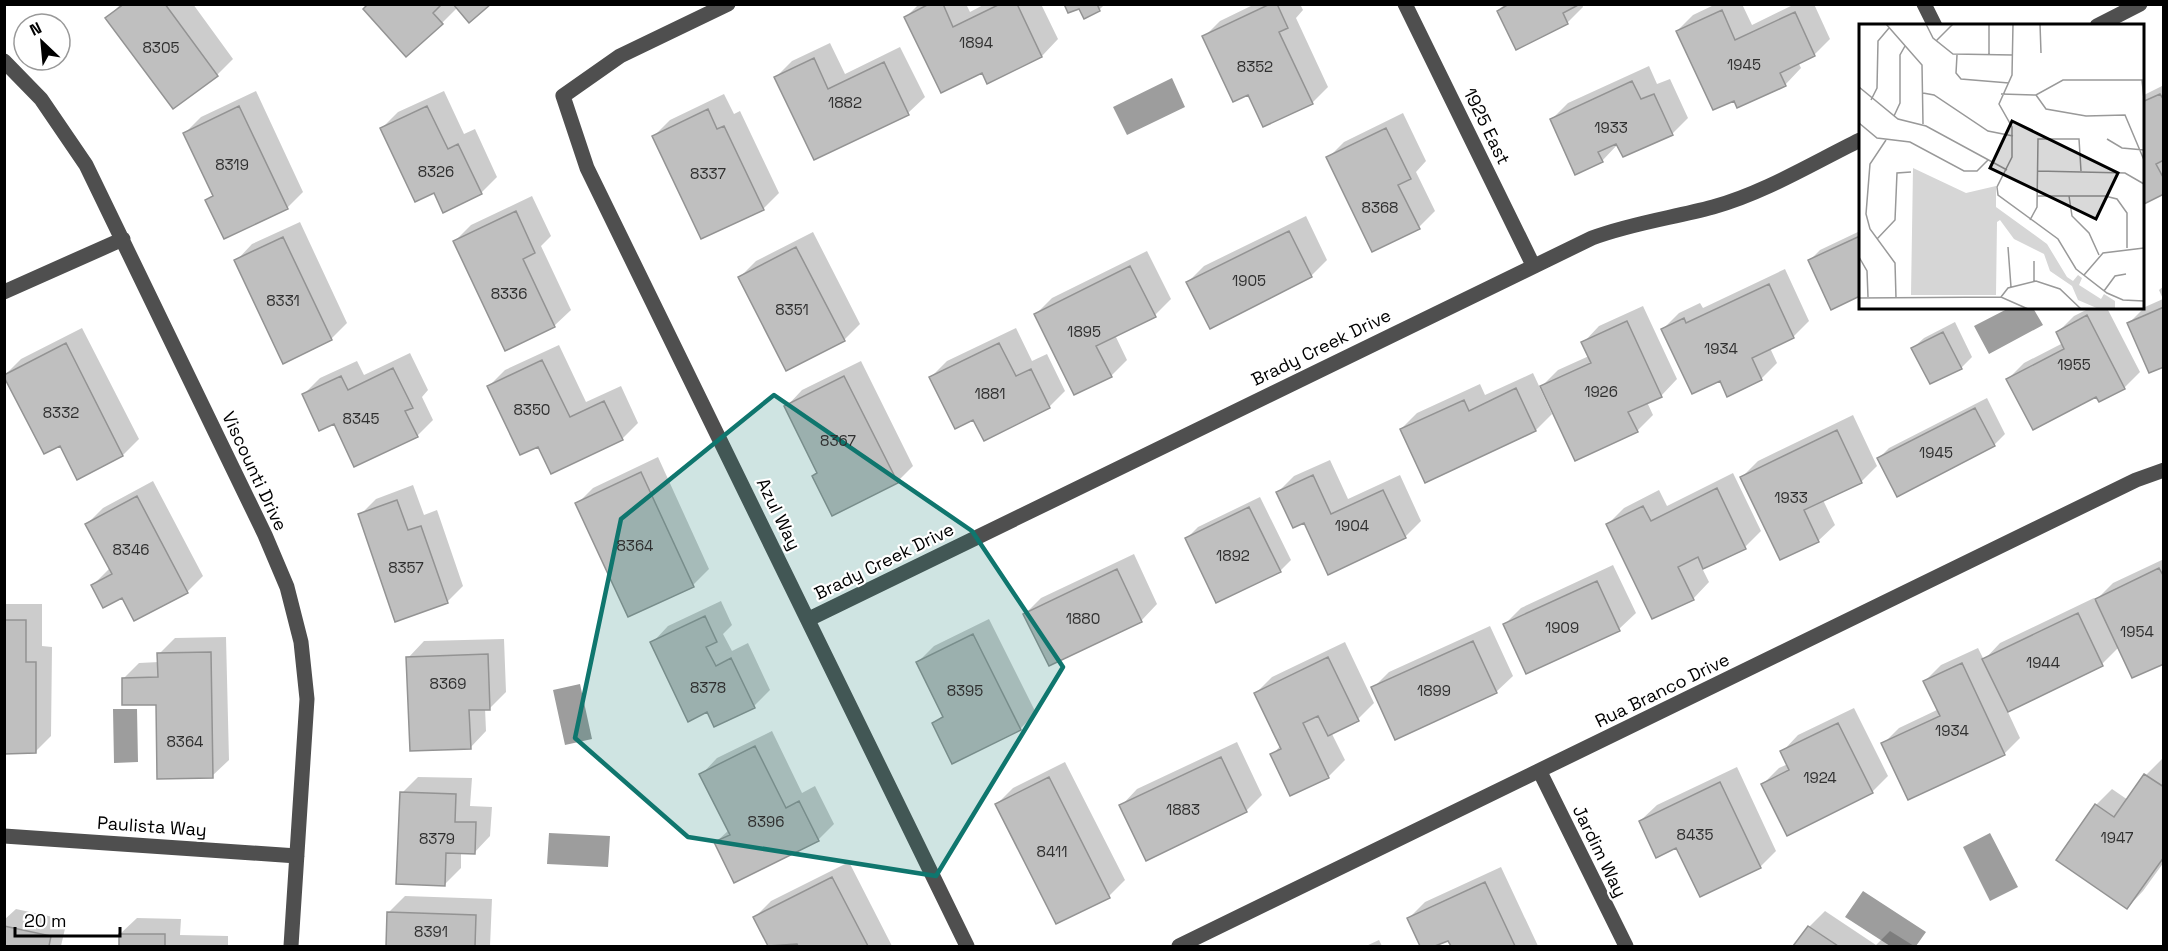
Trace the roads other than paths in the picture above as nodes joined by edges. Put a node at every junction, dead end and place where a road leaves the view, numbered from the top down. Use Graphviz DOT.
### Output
graph roads {
  1 [pos="728,4"];
  2 [pos="1406,4"];
  3 [pos="1924,4"];
  4 [pos="2140,4"];
  5 [pos="1934,24"];
  6 [pos="2101,24"];
  7 [pos="4,62"];
  8 [pos="1859,140"];
  9 [pos="123,239"];
  10 [pos="1533,265"];
  11 [pos="4,292"];
  12 [pos="2163,470"];
  13 [pos="809,619"];
  14 [pos="1540,772"];
  15 [pos="4,836"];
  16 [pos="297,856"];
  17 [pos="291,946"];
  18 [pos="967,946"];
  19 [pos="1179,946"];
  20 [pos="1626,946"];
  1 -- 13 [label="street, Azul Way"];
  2 -- 10 [label="street, 1925 East"];
  3 -- 5 [label="street"];
  4 -- 6 [label="street"];
  7 -- 9 [label="street, Viscounti Drive"];
  8 -- 10 [label="street, Brady Creek Drive"];
  9 -- 11 [label="street"];
  9 -- 16 [label="street, Viscounti Drive"];
  10 -- 13 [label="street, Brady Creek Drive"];
  12 -- 14 [label="street, Rua Branco Drive"];
  13 -- 18 [label="street, Azul Way"];
  14 -- 19 [label="street, Rua Branco Drive"];
  14 -- 20 [label="street, Jardim Way"];
  15 -- 16 [label="street, Paulista Way"];
  16 -- 17 [label="street, Viscounti Drive"];
}
